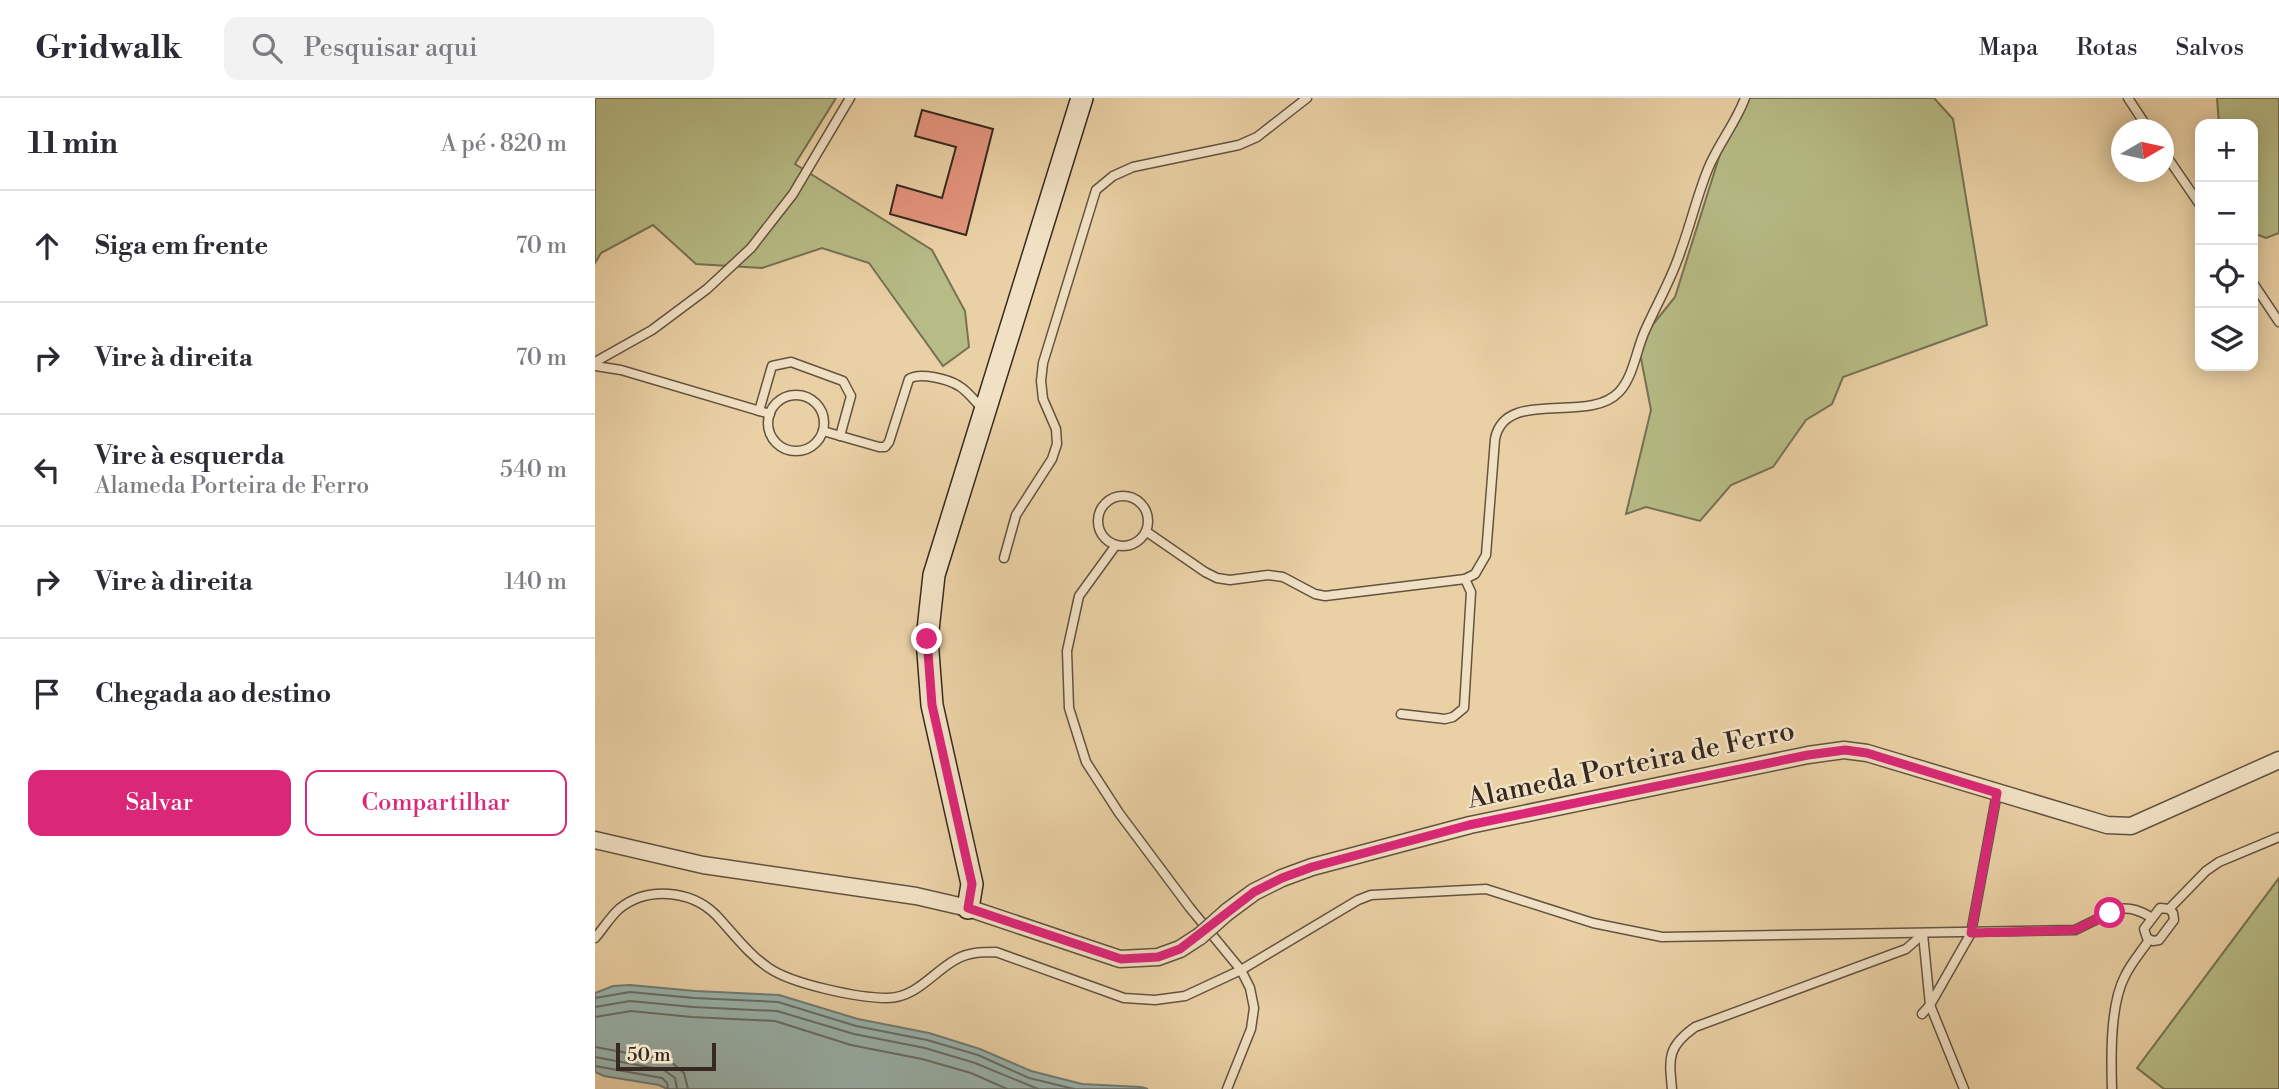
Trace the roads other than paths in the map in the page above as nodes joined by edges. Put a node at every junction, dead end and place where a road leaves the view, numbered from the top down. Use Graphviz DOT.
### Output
graph roads {
  1 [pos="850,98"];
  2 [pos="1082,98"];
  3 [pos="1307,98"];
  4 [pos="1745,98"];
  5 [pos="2128,98"];
  6 [pos="2142,119"];
  7 [pos="2174,166"];
  8 [pos="2195,198"];
  9 [pos="2258,290"];
  10 [pos="2279,322"];
  11 [pos="595,364"];
  12 [pos="985,410"];
  13 [pos="759,411"];
  14 [pos="770,414"];
  15 [pos="823,430"];
  16 [pos="840,436"];
  17 [pos="1146,532"];
  18 [pos="1117,545"];
  19 [pos="1004,558"];
  20 [pos="1465,579"];
  21 [pos="1401,715"];
  22 [pos="2279,760"];
  23 [pos="1997,793"];
  24 [pos="2279,837"];
  25 [pos="595,840"];
  26 [pos="968,908"];
  27 [pos="2169,909"];
  28 [pos="2152,918"];
  29 [pos="1971,933"];
  30 [pos="1923,934"];
  31 [pos="595,938"];
  32 [pos="2150,940"];
  33 [pos="1241,970"];
  34 [pos="1930,1005"];
  35 [pos="1922,1014"];
  36 [pos="1227,1089"];
  37 [pos="1672,1089"];
  38 [pos="1964,1089"];
  39 [pos="2112,1089"];
  1 -- 11 [label="lane"];
  2 -- 12 [label="street"];
  3 -- 19 [label="lane"];
  4 -- 20 [label="lane"];
  5 -- 6 [label="lane"];
  7 -- 8 [label="lane"];
  9 -- 10 [label="lane"];
  11 -- 13 [label="lane"];
  12 -- 16 [label="lane"];
  12 -- 26 [label="street"];
  13 -- 14 [label="lane"];
  13 -- 16 [label="lane"];
  14 -- 15 [label="lane"];
  14 -- 15 [label="lane"];
  15 -- 16 [label="lane"];
  17 -- 18 [label="lane"];
  17 -- 18 [label="lane"];
  17 -- 20 [label="lane"];
  18 -- 33 [label="lane"];
  20 -- 21 [label="lane"];
  22 -- 23 [label="street, Alameda Porteira de Ferro"];
  23 -- 26 [label="street, Alameda Porteira de Ferro, bridge"];
  23 -- 29 [label="lane"];
  24 -- 27 [label="lane"];
  25 -- 26 [label="street, Alameda Porteira de Ferro"];
  27 -- 28 [label="lane"];
  27 -- 32 [label="lane"];
  28 -- 29 [label="lane"];
  28 -- 32 [label="lane"];
  29 -- 30 [label="lane"];
  29 -- 34 [label="lane"];
  30 -- 33 [label="lane"];
  30 -- 34 [label="lane"];
  30 -- 37 [label="lane"];
  31 -- 33 [label="lane"];
  32 -- 39 [label="lane"];
  33 -- 36 [label="lane"];
  34 -- 35 [label="lane"];
  34 -- 38 [label="lane"];
}
